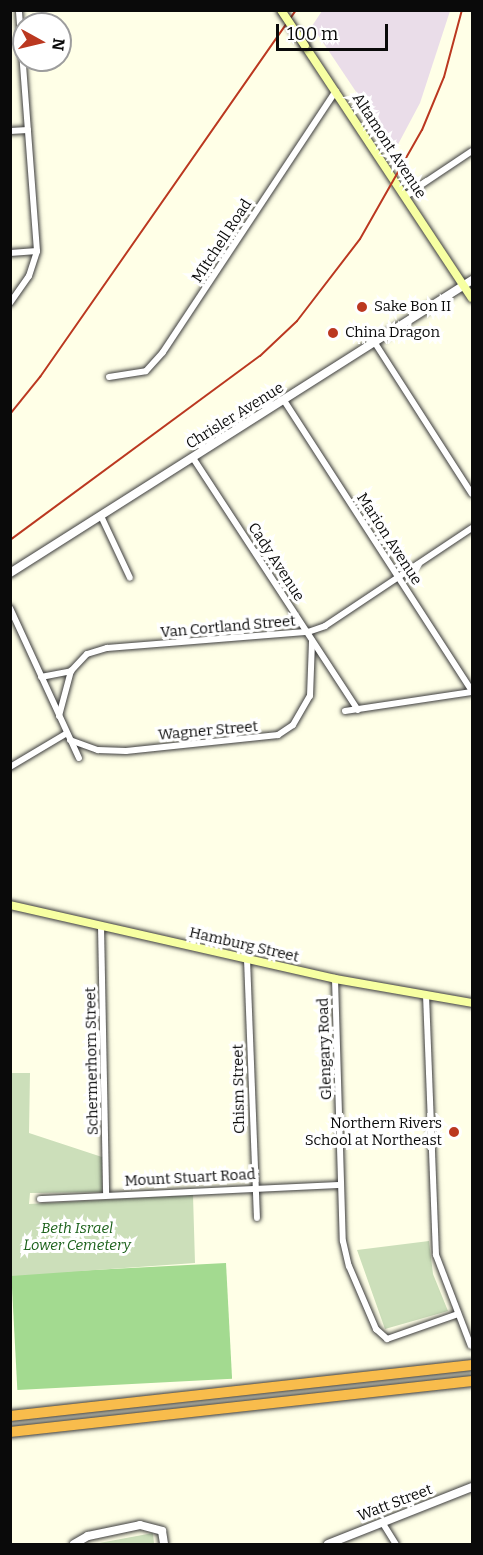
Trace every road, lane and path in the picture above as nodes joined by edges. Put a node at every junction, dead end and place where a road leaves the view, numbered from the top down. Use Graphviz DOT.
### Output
graph roads {
  1 [pos="19,10"];
  2 [pos="281,10"];
  3 [pos="337,90"];
  4 [pos="28,130"];
  5 [pos="10,131"];
  6 [pos="472,151"];
  7 [pos="405,195"];
  8 [pos="37,251"];
  9 [pos="10,253"];
  10 [pos="468,282"];
  11 [pos="472,298"];
  12 [pos="10,303"];
  13 [pos="375,343"];
  14 [pos="109,377"];
  15 [pos="285,402"];
  16 [pos="193,458"];
  17 [pos="472,494"];
  18 [pos="102,516"];
  19 [pos="472,528"];
  20 [pos="10,573"];
  21 [pos="400,577"];
  22 [pos="130,578"];
  23 [pos="10,608"];
  24 [pos="308,632"];
  25 [pos="312,641"];
  26 [pos="71,671"];
  27 [pos="41,677"];
  28 [pos="472,691"];
  29 [pos="358,710"];
  30 [pos="345,711"];
  31 [pos="59,716"];
  32 [pos="68,736"];
  33 [pos="79,758"];
  34 [pos="10,767"];
  35 [pos="10,905"];
  36 [pos="101,926"];
  37 [pos="247,959"];
  38 [pos="335,980"];
  39 [pos="426,995"];
  40 [pos="472,1003"];
  41 [pos="341,1185"];
  42 [pos="253,1187"];
  43 [pos="106,1195"];
  44 [pos="40,1199"];
  45 [pos="257,1218"];
  46 [pos="458,1314"];
  47 [pos="471,1346"];
  48 [pos="472,1365"];
  49 [pos="472,1381"];
  50 [pos="10,1416"];
  51 [pos="10,1432"];
  52 [pos="472,1487"];
  53 [pos="382,1522"];
  54 [pos="74,1545"];
  55 [pos="164,1545"];
  56 [pos="328,1545"];
  57 [pos="396,1545"];
  1 -- 4 [label="street"];
  2 -- 3 [label="main road, Altamont Avenue, bridge"];
  3 -- 7 [label="main road, Altamont Avenue"];
  3 -- 14 [label="street, MItchell Road"];
  4 -- 5 [label="street"];
  4 -- 8 [label="street"];
  6 -- 7 [label="street"];
  7 -- 10 [label="main road, Altamont Avenue"];
  8 -- 9 [label="street"];
  8 -- 12 [label="street"];
  10 -- 11 [label="main road, Altamont Avenue"];
  10 -- 13 [label="street, Chrisler Avenue"];
  13 -- 15 [label="street, Chrisler Avenue"];
  13 -- 17 [label="street"];
  15 -- 16 [label="street, Chrisler Avenue"];
  15 -- 21 [label="street, Marion Avenue"];
  16 -- 18 [label="street, Chrisler Avenue"];
  16 -- 24 [label="street, Cady Avenue"];
  18 -- 20 [label="street, Chrisler Avenue"];
  18 -- 22 [label="street"];
  19 -- 21 [label="street, Van Cortland Street"];
  21 -- 24 [label="street, Van Cortland Street"];
  21 -- 28 [label="street, Marion Avenue"];
  23 -- 27 [label="street"];
  24 -- 25 [label="street, Cady Avenue"];
  24 -- 26 [label="street, Van Cortland Street"];
  25 -- 29 [label="street, Cady Avenue"];
  25 -- 32 [label="street, Wagner Street"];
  26 -- 27 [label="street, Van Cortland Street"];
  26 -- 31 [label="street"];
  27 -- 31 [label="street"];
  28 -- 29 [label="street"];
  29 -- 30 [label="street"];
  31 -- 32 [label="street"];
  32 -- 33 [label="street"];
  32 -- 34 [label="street"];
  35 -- 36 [label="main road, Hamburg Street"];
  36 -- 37 [label="main road, Hamburg Street"];
  36 -- 43 [label="street, Schermerhorn Street"];
  37 -- 38 [label="main road, Hamburg Street"];
  37 -- 42 [label="street, Chism Street"];
  38 -- 39 [label="main road, Hamburg Street"];
  38 -- 41 [label="street, Glengary Road"];
  39 -- 40 [label="main road, Hamburg Street"];
  39 -- 46 [label="street"];
  41 -- 42 [label="street, Mount Stuart Road"];
  41 -- 46 [label="street, Glengary Road"];
  42 -- 43 [label="street, Mount Stuart Road"];
  42 -- 45 [label="street, Chism Street"];
  43 -- 44 [label="street, Mount Stuart Road"];
  46 -- 47 [label="street"];
  48 -- 50 [label="highway"];
  49 -- 51 [label="highway"];
  52 -- 53 [label="street, Watt Street"];
  53 -- 56 [label="street, Watt Street"];
  53 -- 57 [label="street"];
  54 -- 55 [label="street"];
}
